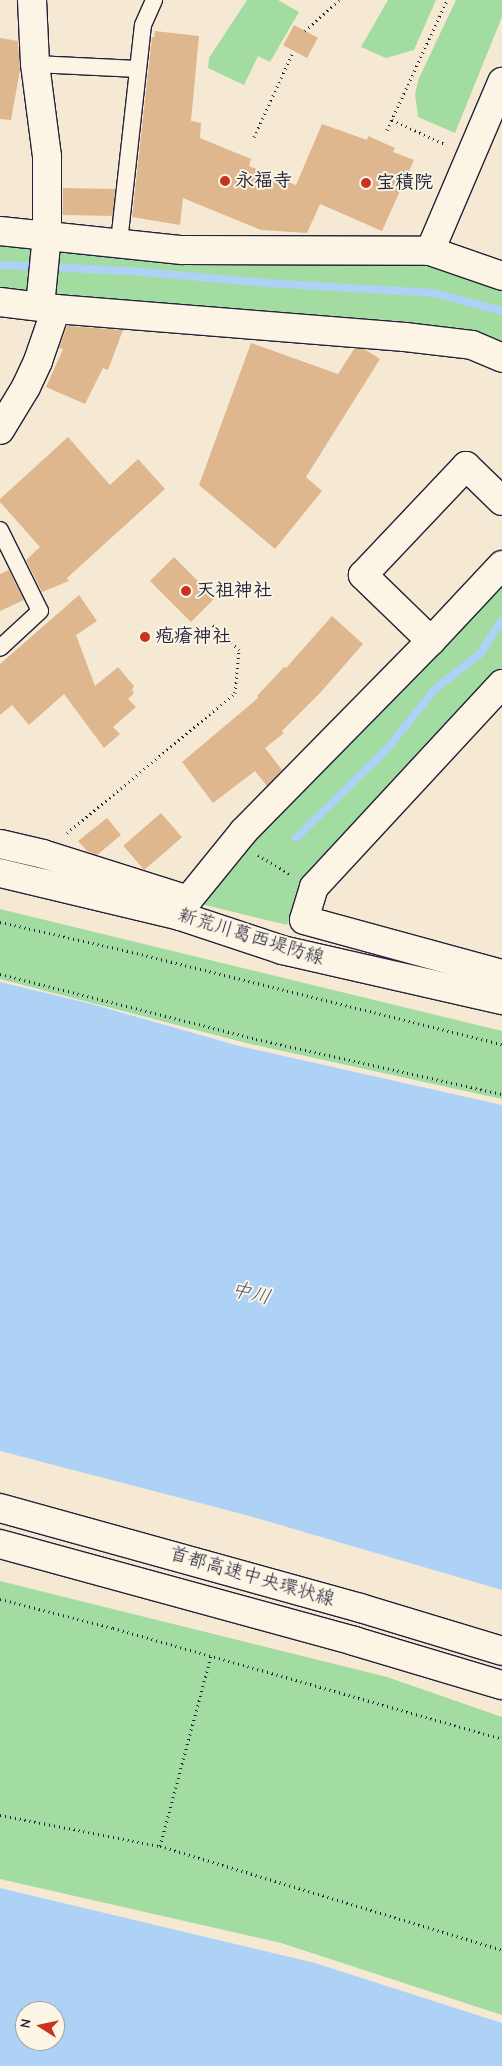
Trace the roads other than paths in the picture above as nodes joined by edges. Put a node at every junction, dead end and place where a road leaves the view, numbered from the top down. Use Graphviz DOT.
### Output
graph roads {
  1 [pos="32,0"];
  2 [pos="154,0"];
  3 [pos="35,64"];
  4 [pos="138,69"];
  5 [pos="502,82"];
  6 [pos="0,231"];
  7 [pos="119,242"];
  8 [pos="46,245"];
  9 [pos="430,251"];
  10 [pos="502,276"];
  11 [pos="46,301"];
  12 [pos="0,302"];
  13 [pos="502,358"];
  14 [pos="0,430"];
  15 [pos="502,501"];
  16 [pos="0,530"];
  17 [pos="502,565"];
  18 [pos="431,641"];
  19 [pos="0,648"];
  20 [pos="502,684"];
  21 [pos="0,844"];
  22 [pos="0,874"];
  23 [pos="184,908"];
  24 [pos="502,974"];
  25 [pos="502,1000"];
  26 [pos="0,1508"];
  27 [pos="0,1544"];
  28 [pos="502,1651"];
  29 [pos="502,1685"];
  1 -- 3 [label="main road"];
  2 -- 4 [label="lane"];
  3 -- 4 [label="lane"];
  3 -- 8 [label="main road"];
  4 -- 7 [label="lane"];
  5 -- 9 [label="main road"];
  6 -- 8 [label="main road"];
  7 -- 8 [label="main road"];
  7 -- 9 [label="main road"];
  8 -- 11 [label="main road"];
  9 -- 10 [label="main road"];
  11 -- 12 [label="main road"];
  11 -- 13 [label="main road"];
  11 -- 14 [label="main road"];
  15 -- 18 [label="main road"];
  16 -- 19 [label="lane"];
  17 -- 18 [label="main road"];
  18 -- 23 [label="main road"];
  20 -- 24 [label="main road"];
  21 -- 23 [label="main road"];
  22 -- 23 [label="main road, 新荒川葛西堤防線"];
  23 -- 25 [label="main road, 新荒川葛西堤防線"];
  26 -- 28 [label="main road, 首都高速中央環状線"];
  27 -- 29 [label="main road, 首都高速中央環状線"];
}
